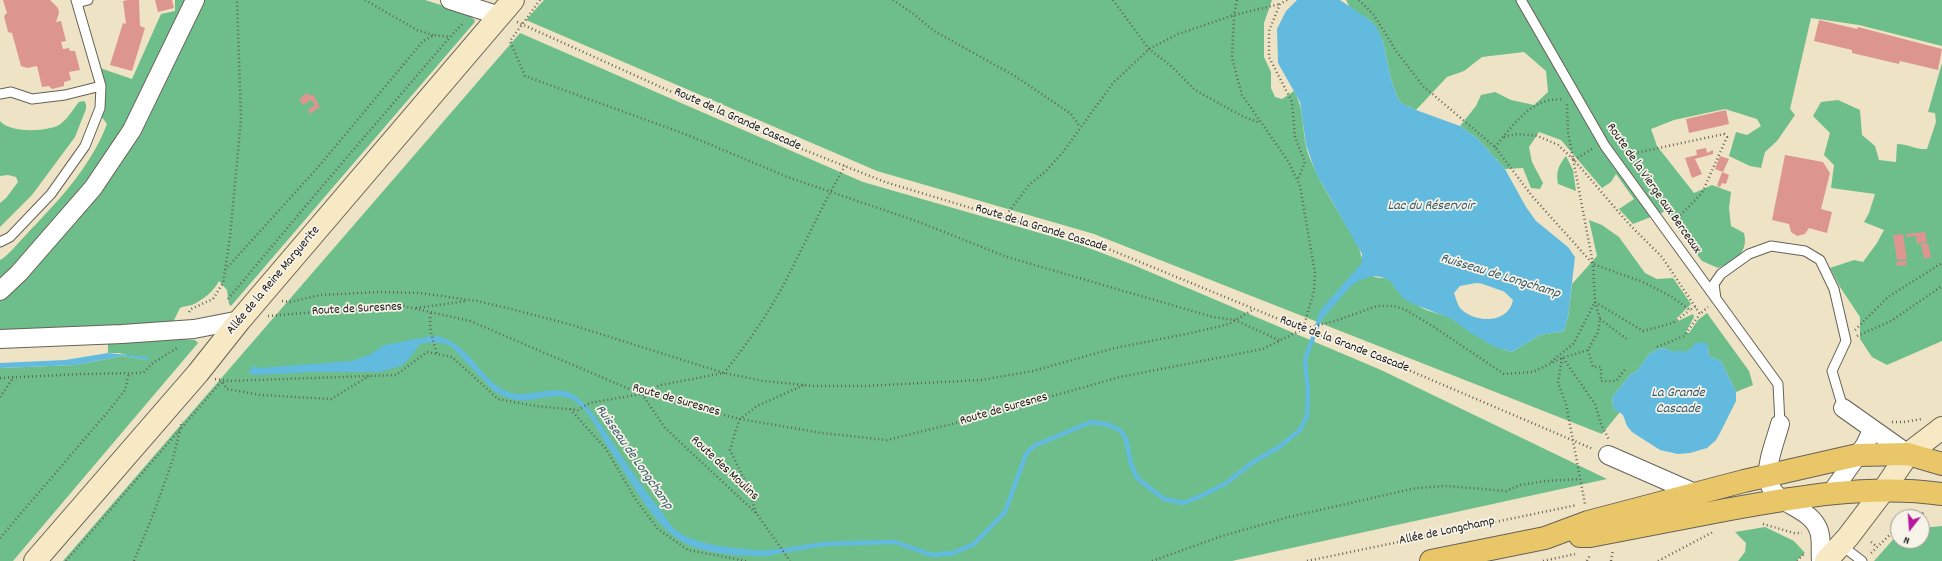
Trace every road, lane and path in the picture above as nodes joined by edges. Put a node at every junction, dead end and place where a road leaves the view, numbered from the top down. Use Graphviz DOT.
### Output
graph roads {
  1 [pos="88,0"];
  2 [pos="195,0"];
  3 [pos="237,0"];
  4 [pos="365,0"];
  5 [pos="450,0"];
  6 [pos="540,0"];
  7 [pos="893,0"];
  8 [pos="1114,0"];
  9 [pos="1237,0"];
  10 [pos="1287,0"];
  11 [pos="1356,0"];
  12 [pos="1522,0"];
  13 [pos="77,1"];
  14 [pos="1360,1"];
  15 [pos="1280,4"];
  16 [pos="506,8"];
  17 [pos="1234,15"];
  18 [pos="465,21"];
  19 [pos="524,25"];
  20 [pos="434,35"];
  21 [pos="450,37"];
  22 [pos="1149,49"];
  23 [pos="101,86"];
  24 [pos="0,94"];
  25 [pos="1261,123"];
  26 [pos="1080,127"];
  27 [pos="1504,136"];
  28 [pos="1603,142"];
  29 [pos="1495,146"];
  30 [pos="1614,157"];
  31 [pos="1574,160"];
  32 [pos="845,166"];
  33 [pos="1298,179"];
  34 [pos="830,192"];
  35 [pos="1004,218"];
  36 [pos="1666,230"];
  37 [pos="0,242"];
  38 [pos="1942,262"];
  39 [pos="1593,264"];
  40 [pos="225,270"];
  41 [pos="1942,286"];
  42 [pos="0,291"];
  43 [pos="228,299"];
  44 [pos="469,300"];
  45 [pos="1716,300"];
  46 [pos="282,301"];
  47 [pos="1595,302"];
  48 [pos="1696,306"];
  49 [pos="414,308"];
  50 [pos="1255,309"];
  51 [pos="1690,310"];
  52 [pos="431,313"];
  53 [pos="1700,314"];
  54 [pos="1600,319"];
  55 [pos="240,320"];
  56 [pos="1235,320"];
  57 [pos="1303,329"];
  58 [pos="186,330"];
  59 [pos="1855,330"];
  60 [pos="1856,337"];
  61 [pos="0,339"];
  62 [pos="1628,340"];
  63 [pos="1281,341"];
  64 [pos="1846,341"];
  65 [pos="1657,347"];
  66 [pos="1588,350"];
  67 [pos="437,354"];
  68 [pos="1562,358"];
  69 [pos="1547,366"];
  70 [pos="1626,368"];
  71 [pos="129,373"];
  72 [pos="198,373"];
  73 [pos="724,373"];
  74 [pos="370,376"];
  75 [pos="14,377"];
  76 [pos="0,378"];
  77 [pos="222,381"];
  78 [pos="804,385"];
  79 [pos="180,392"];
  80 [pos="641,394"];
  81 [pos="0,397"];
  82 [pos="1843,408"];
  83 [pos="570,409"];
  84 [pos="740,419"];
  85 [pos="1889,421"];
  86 [pos="1934,423"];
  87 [pos="1780,424"];
  88 [pos="180,429"];
  89 [pos="1872,430"];
  90 [pos="1571,439"];
  91 [pos="1606,454"];
  92 [pos="1908,454"];
  93 [pos="1858,455"];
  94 [pos="1942,464"];
  95 [pos="1767,476"];
  96 [pos="1579,479"];
  97 [pos="1883,491"];
  98 [pos="1831,493"];
  99 [pos="1697,494"];
  100 [pos="1942,494"];
  101 [pos="1782,499"];
  102 [pos="1581,507"];
  103 [pos="1586,511"];
  104 [pos="757,514"];
  105 [pos="1760,524"];
  106 [pos="1717,530"];
  107 [pos="1809,533"];
  108 [pos="1890,535"];
  109 [pos="0,538"];
  110 [pos="1545,538"];
  111 [pos="1870,542"];
  112 [pos="1842,545"];
  113 [pos="1878,547"];
  114 [pos="1592,550"];
  115 [pos="1612,550"];
  116 [pos="1585,552"];
  117 [pos="1871,553"];
  118 [pos="1578,554"];
  119 [pos="35,561"];
  120 [pos="66,561"];
  121 [pos="134,561"];
  122 [pos="746,561"];
  123 [pos="790,561"];
  124 [pos="1152,561"];
  125 [pos="1306,561"];
  126 [pos="1431,561"];
  127 [pos="1543,561"];
  128 [pos="1611,561"];
  129 [pos="1658,561"];
  130 [pos="1821,561"];
  131 [pos="1826,561"];
  132 [pos="1862,561"];
  1 -- 13 [label="lane"];
  2 -- 42 [label="street"];
  3 -- 40 [label="path"];
  4 -- 20 [label="path"];
  5 -- 16 [label="street"];
  6 -- 19 [label="path"];
  7 -- 26 [label="path"];
  8 -- 22 [label="path"];
  9 -- 17 [label="path"];
  10 -- 15 [label="path"];
  11 -- 14 [label="path"];
  12 -- 28 [label="lane, Route de la Vierge aux Berceaux"];
  13 -- 23 [label="lane"];
  14 -- 29 [label="path"];
  15 -- 17 [label="path"];
  15 -- 33 [label="path"];
  16 -- 19 [label="path, Route de la Grande Cascade"];
  16 -- 55 [label="main road, Allée de la Reine Marguerite"];
  17 -- 22 [label="path"];
  17 -- 25 [label="path"];
  18 -- 21 [label="path"];
  19 -- 32 [label="path, Route de la Grande Cascade"];
  19 -- 34 [label="path"];
  20 -- 21 [label="path"];
  20 -- 40 [label="path"];
  21 -- 43 [label="path"];
  22 -- 25 [label="path"];
  22 -- 26 [label="path"];
  23 -- 24 [label="lane"];
  23 -- 37 [label="lane"];
  25 -- 33 [label="path"];
  26 -- 35 [label="path"];
  27 -- 29 [label="path"];
  27 -- 31 [label="path"];
  27 -- 31 [label="path"];
  28 -- 30 [label="lane, Route de la Vierge aux Berceaux"];
  28 -- 31 [label="path"];
  29 -- 39 [label="path"];
  30 -- 36 [label="lane, Route de la Vierge aux Berceaux"];
  30 -- 36 [label="path"];
  31 -- 39 [label="path"];
  31 -- 48 [label="path"];
  32 -- 34 [label="path"];
  32 -- 35 [label="path, Route de la Grande Cascade"];
  33 -- 57 [label="path"];
  34 -- 56 [label="path"];
  34 -- 73 [label="path"];
  35 -- 50 [label="path, Route de la Grande Cascade"];
  36 -- 45 [label="lane, Route de la Vierge aux Berceaux"];
  38 -- 59 [label="path"];
  39 -- 47 [label="path"];
  39 -- 51 [label="path"];
  40 -- 58 [label="path"];
  41 -- 60 [label="path"];
  44 -- 46 [label="path"];
  44 -- 49 [label="path"];
  44 -- 73 [label="path"];
  45 -- 53 [label="path"];
  45 -- 64 [label="lane"];
  45 -- 87 [label="lane, Route de la Vierge aux Berceaux"];
  47 -- 51 [label="path"];
  47 -- 54 [label="path"];
  47 -- 69 [label="path"];
  48 -- 51 [label="path"];
  48 -- 53 [label="path"];
  49 -- 52 [label="path, Route de Suresnes"];
  49 -- 55 [label="path, Route de Suresnes"];
  50 -- 56 [label="path"];
  50 -- 57 [label="path, Route de la Grande Cascade"];
  52 -- 67 [label="path"];
  52 -- 80 [label="path, Route de Suresnes"];
  53 -- 65 [label="path"];
  54 -- 62 [label="path"];
  54 -- 66 [label="path"];
  55 -- 58 [label="street"];
  55 -- 72 [label="main road, Allée de la Reine Marguerite"];
  56 -- 63 [label="path"];
  56 -- 78 [label="path"];
  57 -- 63 [label="path, Route de Suresnes"];
  57 -- 69 [label="path, Route de Suresnes"];
  57 -- 90 [label="path, Route de la Grande Cascade"];
  58 -- 61 [label="street"];
  58 -- 71 [label="path"];
  59 -- 60 [label="path"];
  59 -- 64 [label="path"];
  60 -- 64 [label="path"];
  63 -- 84 [label="path, Route de Suresnes"];
  64 -- 82 [label="lane"];
  66 -- 68 [label="path"];
  66 -- 70 [label="path"];
  67 -- 74 [label="path"];
  67 -- 83 [label="path"];
  68 -- 69 [label="path"];
  68 -- 90 [label="path"];
  68 -- 91 [label="path"];
  71 -- 75 [label="path"];
  71 -- 109 [label="path"];
  72 -- 77 [label="path"];
  72 -- 79 [label="main road, Allée de la Reine Marguerite"];
  73 -- 78 [label="path"];
  73 -- 80 [label="path"];
  74 -- 77 [label="path"];
  74 -- 77 [label="path"];
  75 -- 76 [label="path"];
  75 -- 81 [label="path"];
  77 -- 88 [label="path"];
  78 -- 84 [label="path"];
  79 -- 88 [label="path"];
  79 -- 119 [label="main road, Allée de la Reine Marguerite"];
  80 -- 83 [label="path"];
  80 -- 84 [label="path, Route de Suresnes"];
  80 -- 104 [label="path, Route des Moulins"];
  82 -- 89 [label="street"];
  83 -- 122 [label="path"];
  84 -- 104 [label="path"];
  85 -- 86 [label="path"];
  86 -- 92 [label="main road"];
  87 -- 95 [label="street"];
  88 -- 120 [label="path"];
  88 -- 121 [label="path"];
  89 -- 92 [label="street"];
  89 -- 93 [label="street"];
  90 -- 91 [label="path, Route de la Grande Cascade"];
  90 -- 96 [label="path"];
  91 -- 99 [label="street"];
  92 -- 93 [label="main road, Allée de Longchamp"];
  92 -- 94 [label="main road, Allée de Longchamp"];
  92 -- 97 [label="main road"];
  93 -- 95 [label="main road, Allée de Longchamp"];
  93 -- 98 [label="street"];
  95 -- 99 [label="main road, Allée de Longchamp"];
  95 -- 101 [label="street"];
  96 -- 103 [label="path"];
  96 -- 124 [label="path"];
  97 -- 98 [label="main road, Allée de Longchamp"];
  97 -- 100 [label="main road, Allée de Longchamp"];
  97 -- 112 [label="main road"];
  98 -- 101 [label="main road, Allée de Longchamp"];
  99 -- 110 [label="main road, Allée de Longchamp"];
  101 -- 110 [label="main road, Allée de Longchamp"];
  101 -- 130 [label="street"];
  102 -- 125 [label="path, Allée de Longchamp"];
  104 -- 123 [label="path, Route des Moulins"];
  105 -- 107 [label="path"];
  106 -- 129 [label="path"];
  108 -- 113 [label="path"];
  110 -- 126 [label="main road, Allée de Longchamp"];
  111 -- 113 [label="path"];
  112 -- 131 [label="main road"];
  112 -- 132 [label="lane"];
  113 -- 117 [label="path"];
  114 -- 116 [label="path"];
  115 -- 128 [label="path"];
  118 -- 127 [label="path"];
}
